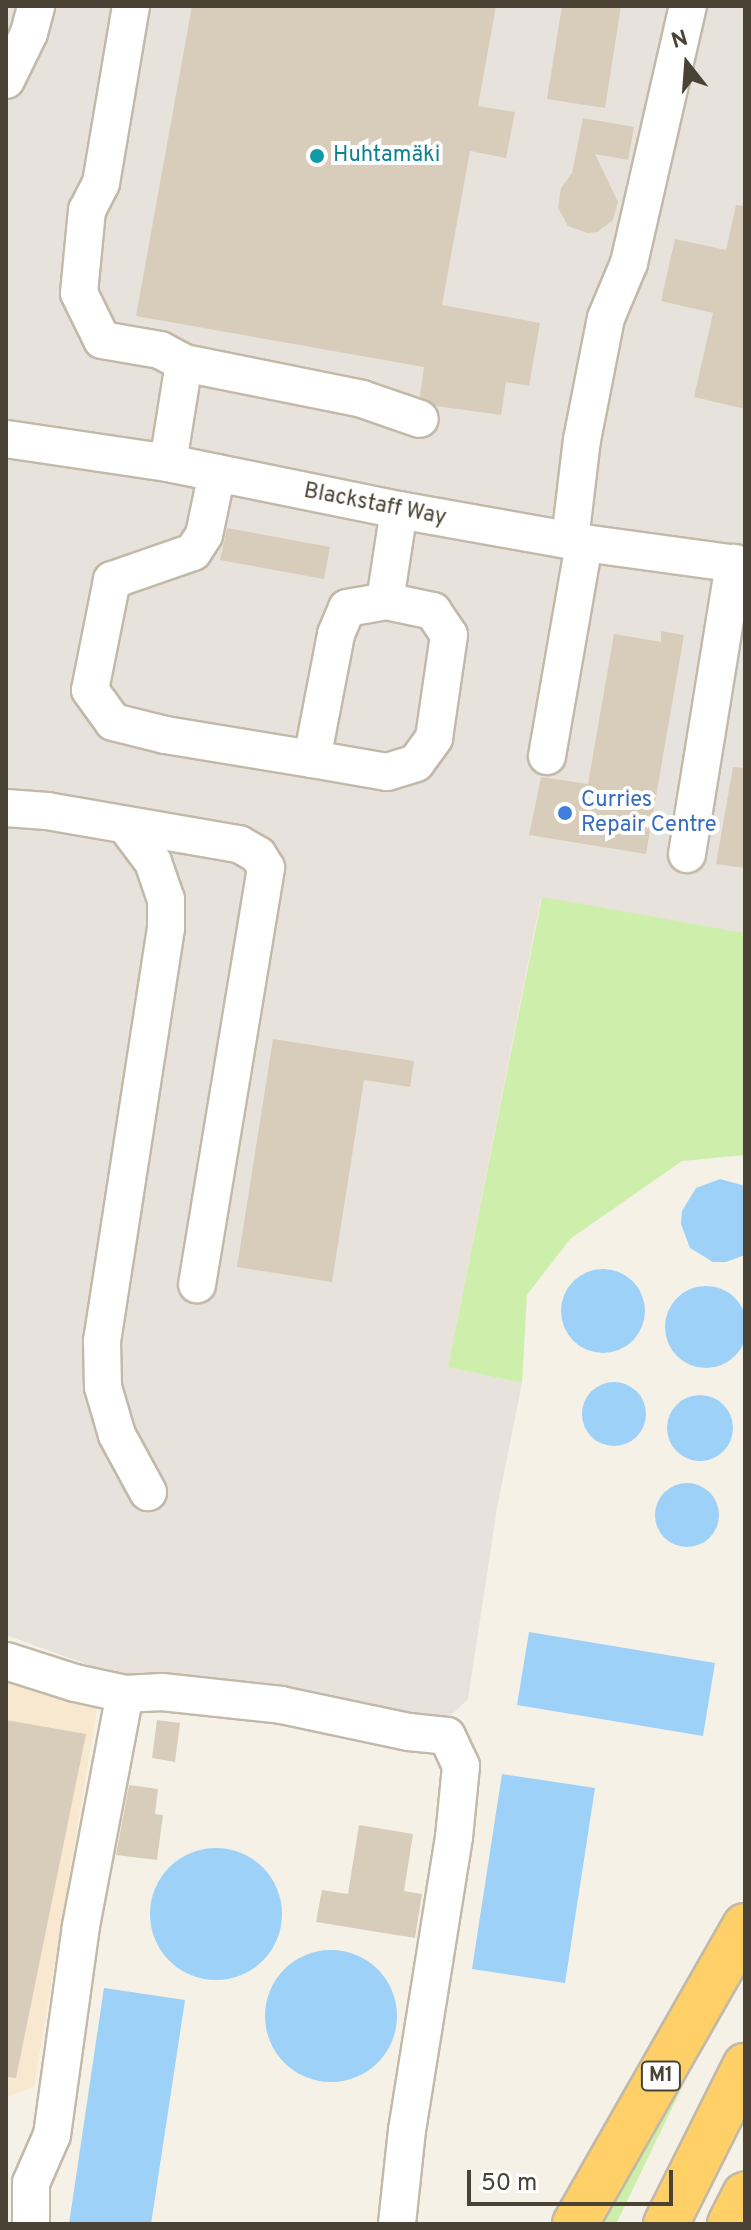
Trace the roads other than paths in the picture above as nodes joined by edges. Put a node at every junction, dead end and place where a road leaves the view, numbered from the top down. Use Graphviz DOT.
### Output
graph roads {
  1 [pos="36,6"];
  2 [pos="131,6"];
  3 [pos="688,6"];
  4 [pos="6,80"];
  5 [pos="184,363"];
  6 [pos="420,419"];
  7 [pos="6,439"];
  8 [pos="168,463"];
  9 [pos="217,473"];
  10 [pos="399,510"];
  11 [pos="577,542"];
  12 [pos="739,564"];
  13 [pos="385,601"];
  14 [pos="547,756"];
  15 [pos="312,759"];
  16 [pos="6,808"];
  17 [pos="126,826"];
  18 [pos="687,854"];
  19 [pos="197,1284"];
  20 [pos="148,1492"];
  21 [pos="6,1661"];
  22 [pos="125,1694"];
  23 [pos="745,1926"];
  24 [pos="745,2066"];
  25 [pos="18,2179"];
  26 [pos="745,2195"];
  27 [pos="31,2224"];
  28 [pos="397,2224"];
  29 [pos="575,2224"];
  30 [pos="666,2224"];
  31 [pos="730,2224"];
  1 -- 4 [label="street"];
  2 -- 5 [label="street"];
  3 -- 11 [label="street"];
  5 -- 6 [label="street"];
  5 -- 8 [label="street"];
  7 -- 8 [label="street, Blackstaff Way"];
  8 -- 9 [label="street, Blackstaff Way"];
  9 -- 10 [label="street, Blackstaff Way"];
  9 -- 15 [label="street"];
  10 -- 11 [label="street, Blackstaff Way"];
  10 -- 13 [label="street"];
  11 -- 12 [label="street, Blackstaff Way"];
  11 -- 14 [label="street"];
  12 -- 18 [label="street"];
  13 -- 15 [label="street"];
  13 -- 15 [label="street"];
  16 -- 17 [label="street"];
  17 -- 19 [label="street"];
  17 -- 20 [label="street"];
  21 -- 22 [label="street"];
  22 -- 25 [label="street"];
  22 -- 28 [label="street"];
  23 -- 29 [label="highway, M1"];
  24 -- 30 [label="highway"];
  25 -- 27 [label="street"];
  26 -- 31 [label="highway"];
}
